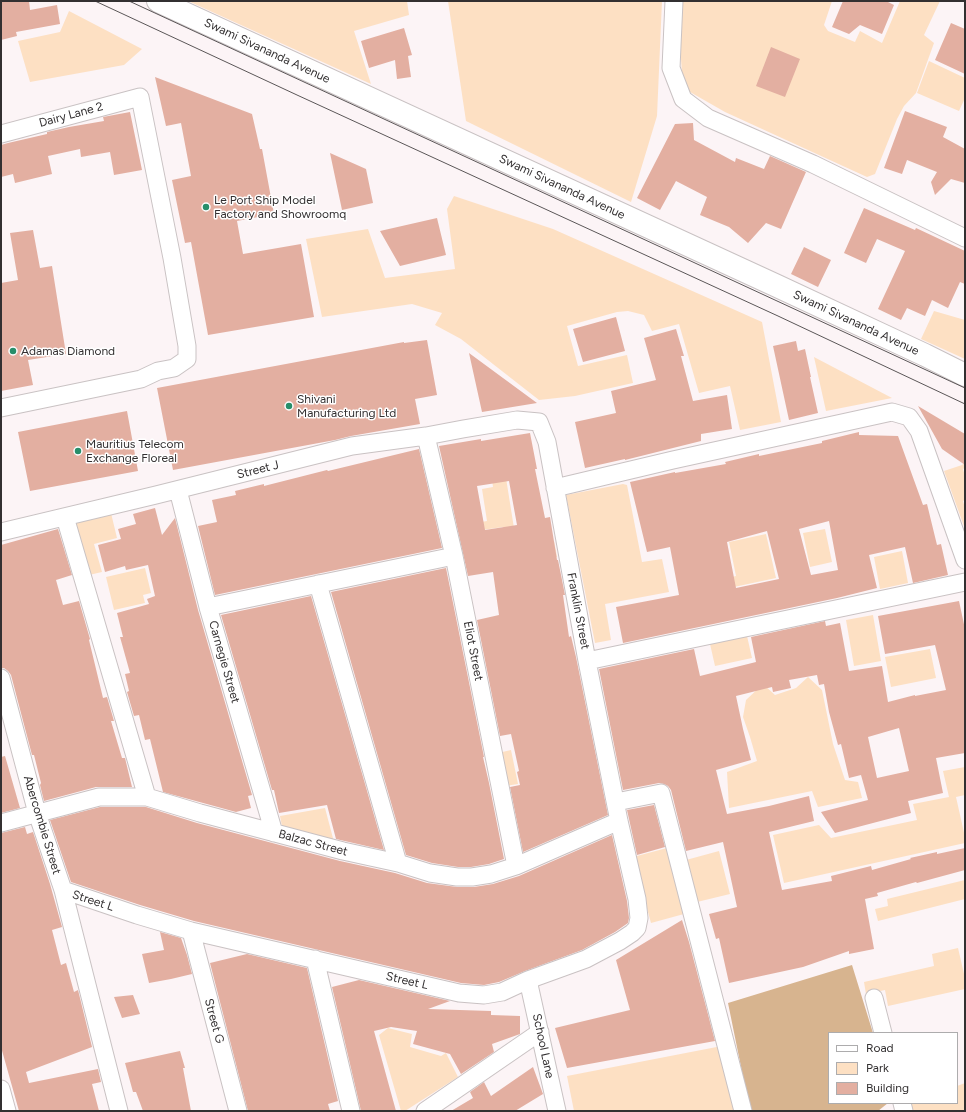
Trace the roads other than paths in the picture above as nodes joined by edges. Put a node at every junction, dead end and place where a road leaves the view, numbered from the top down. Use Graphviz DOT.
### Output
graph roads {
  1 [pos="158,1"];
  2 [pos="674,1"];
  3 [pos="1,134"];
  4 [pos="965,238"];
  5 [pos="965,375"];
  6 [pos="1,408"];
  7 [pos="517,420"];
  8 [pos="426,436"];
  9 [pos="555,488"];
  10 [pos="178,490"];
  11 [pos="66,517"];
  12 [pos="1,532"];
  13 [pos="454,556"];
  14 [pos="965,560"];
  15 [pos="965,582"];
  16 [pos="318,584"];
  17 [pos="208,607"];
  18 [pos="587,661"];
  19 [pos="1,678"];
  20 [pos="147,797"];
  21 [pos="616,802"];
  22 [pos="37,813"];
  23 [pos="619,821"];
  24 [pos="1,823"];
  25 [pos="274,832"];
  26 [pos="398,863"];
  27 [pos="516,866"];
  28 [pos="63,890"];
  29 [pos="191,930"];
  30 [pos="315,959"];
  31 [pos="528,980"];
  32 [pos="874,998"];
  33 [pos="540,1032"];
  34 [pos="883,1032"];
  35 [pos="1,1089"];
  36 [pos="7,1111"];
  37 [pos="119,1111"];
  38 [pos="238,1111"];
  39 [pos="351,1111"];
  40 [pos="425,1111"];
  41 [pos="557,1111"];
  42 [pos="743,1111"];
  1 -- 5 [label="street, Swami Sivananda Avenue"];
  2 -- 4 [label="street"];
  3 -- 6 [label="street, Dairy Lane 2"];
  7 -- 8 [label="street, Street J"];
  7 -- 9 [label="street, Franklin Street"];
  8 -- 10 [label="street, Street J"];
  8 -- 13 [label="street, Eliot Street"];
  9 -- 14 [label="street"];
  9 -- 18 [label="street, Franklin Street"];
  10 -- 11 [label="street, Street J"];
  10 -- 17 [label="street, Carnegie Street"];
  11 -- 12 [label="street, Street J"];
  11 -- 20 [label="street"];
  13 -- 16 [label="street"];
  13 -- 27 [label="street, Eliot Street"];
  15 -- 18 [label="street"];
  16 -- 17 [label="street"];
  16 -- 26 [label="street"];
  17 -- 25 [label="street, Carnegie Street"];
  18 -- 21 [label="street, Franklin Street"];
  19 -- 22 [label="street, Abercombie Street"];
  20 -- 22 [label="street, Balzac Street"];
  20 -- 25 [label="street, Balzac Street"];
  21 -- 23 [label="street, Franklin Street"];
  21 -- 42 [label="street"];
  22 -- 24 [label="street, Balzac Street"];
  22 -- 28 [label="street, Abercombie Street"];
  23 -- 27 [label="street, Balzac Street"];
  23 -- 31 [label="street, Street L"];
  25 -- 26 [label="street, Balzac Street"];
  26 -- 27 [label="street, Balzac Street"];
  28 -- 29 [label="street, Street L"];
  28 -- 37 [label="street, Abercombie Street"];
  29 -- 30 [label="street, Street L"];
  29 -- 38 [label="street, Street G"];
  30 -- 31 [label="street, Street L"];
  30 -- 39 [label="street"];
  31 -- 33 [label="street, School Lane"];
  32 -- 34 [label="street"];
  33 -- 40 [label="street"];
  33 -- 41 [label="street, School Lane"];
  35 -- 36 [label="street"];
}
